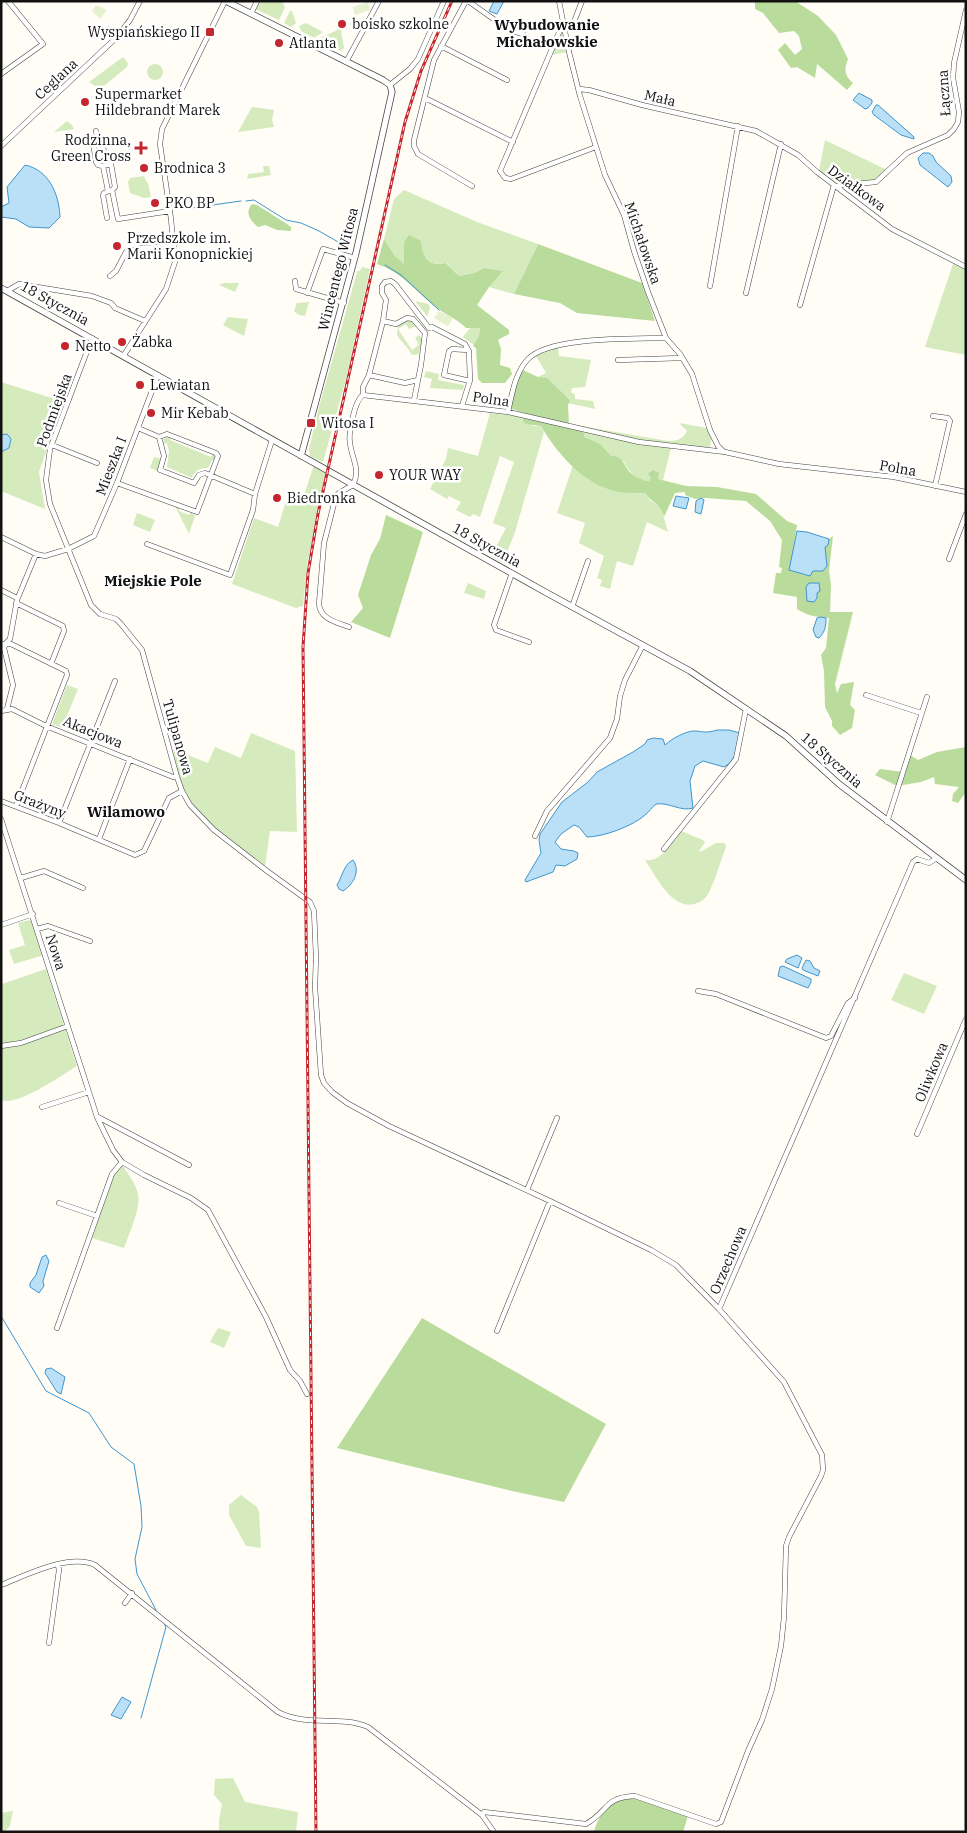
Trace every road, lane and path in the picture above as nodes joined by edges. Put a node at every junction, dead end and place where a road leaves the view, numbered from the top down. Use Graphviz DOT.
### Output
graph roads {
  1 [pos="8,1"];
  2 [pos="140,1"];
  3 [pos="225,1"];
  4 [pos="257,1"];
  5 [pos="379,1"];
  6 [pos="444,1"];
  7 [pos="467,1"];
  8 [pos="559,1"];
  9 [pos="582,1"];
  10 [pos="966,10"];
  11 [pos="250,14"];
  12 [pos="564,22"];
  13 [pos="574,22"];
  14 [pos="523,34"];
  15 [pos="441,46"];
  16 [pos="346,62"];
  17 [pos="1,74"];
  18 [pos="507,80"];
  19 [pos="390,85"];
  20 [pos="578,89"];
  21 [pos="425,98"];
  22 [pos="737,126"];
  23 [pos="96,131"];
  24 [pos="98,141"];
  25 [pos="513,142"];
  26 [pos="781,144"];
  27 [pos="1,146"];
  28 [pos="596,147"];
  29 [pos="104,165"];
  30 [pos="472,186"];
  31 [pos="834,186"];
  32 [pos="110,191"];
  33 [pos="170,211"];
  34 [pos="107,218"];
  35 [pos="174,246"];
  36 [pos="355,258"];
  37 [pos="966,267"];
  38 [pos="110,276"];
  39 [pos="296,281"];
  40 [pos="710,286"];
  41 [pos="1,288"];
  42 [pos="7,291"];
  43 [pos="307,293"];
  44 [pos="746,293"];
  45 [pos="344,303"];
  46 [pos="800,304"];
  47 [pos="145,321"];
  48 [pos="383,322"];
  49 [pos="92,338"];
  50 [pos="666,338"];
  51 [pos="461,342"];
  52 [pos="462,350"];
  53 [pos="468,350"];
  54 [pos="124,355"];
  55 [pos="682,358"];
  56 [pos="618,360"];
  57 [pos="369,375"];
  58 [pos="158,376"];
  59 [pos="418,380"];
  60 [pos="470,381"];
  61 [pos="363,395"];
  62 [pos="414,400"];
  63 [pos="462,406"];
  64 [pos="508,412"];
  65 [pos="933,416"];
  66 [pos="138,428"];
  67 [pos="159,437"];
  68 [pos="272,440"];
  69 [pos="715,440"];
  70 [pos="52,445"];
  71 [pos="708,450"];
  72 [pos="725,452"];
  73 [pos="301,456"];
  74 [pos="96,463"];
  75 [pos="211,475"];
  76 [pos="117,484"];
  77 [pos="353,485"];
  78 [pos="935,486"];
  79 [pos="966,492"];
  80 [pos="255,494"];
  81 [pos="966,514"];
  82 [pos="1,537"];
  83 [pos="147,544"];
  84 [pos="68,549"];
  85 [pos="36,554"];
  86 [pos="949,559"];
  87 [pos="588,561"];
  88 [pos="512,574"];
  89 [pos="1,590"];
  90 [pos="16,601"];
  91 [pos="572,607"];
  92 [pos="349,627"];
  93 [pos="529,642"];
  94 [pos="3,644"];
  95 [pos="643,645"];
  96 [pos="52,664"];
  97 [pos="115,681"];
  98 [pos="866,695"];
  99 [pos="927,697"];
  100 [pos="7,709"];
  101 [pos="746,709"];
  102 [pos="1,711"];
  103 [pos="922,712"];
  104 [pos="46,726"];
  105 [pos="90,744"];
  106 [pos="130,759"];
  107 [pos="177,777"];
  108 [pos="182,791"];
  109 [pos="1,801"];
  110 [pos="16,806"];
  111 [pos="1,819"];
  112 [pos="887,822"];
  113 [pos="59,823"];
  114 [pos="534,836"];
  115 [pos="99,839"];
  116 [pos="664,849"];
  117 [pos="937,858"];
  118 [pos="21,878"];
  119 [pos="966,880"];
  120 [pos="83,888"];
  121 [pos="33,914"];
  122 [pos="1,924"];
  123 [pos="37,929"];
  124 [pos="90,941"];
  125 [pos="698,991"];
  126 [pos="855,998"];
  127 [pos="966,1019"];
  128 [pos="68,1026"];
  129 [pos="1,1046"];
  130 [pos="89,1092"];
  131 [pos="332,1092"];
  132 [pos="42,1107"];
  133 [pos="97,1116"];
  134 [pos="557,1118"];
  135 [pos="917,1134"];
  136 [pos="122,1162"];
  137 [pos="189,1165"];
  138 [pos="527,1190"];
  139 [pos="550,1201"];
  140 [pos="58,1203"];
  141 [pos="97,1216"];
  142 [pos="719,1309"];
  143 [pos="58,1328"];
  144 [pos="496,1331"];
  145 [pos="307,1394"];
  146 [pos="58,1565"];
  147 [pos="1,1585"];
  148 [pos="132,1594"];
  149 [pos="125,1602"];
  150 [pos="49,1643"];
  151 [pos="482,1815"];
  152 [pos="494,1832"];
  1 -- 17 [label="street"];
  2 -- 27 [label="street, Ceglana"];
  3 -- 11 [label="street"];
  3 -- 33 [label="street"];
  4 -- 11 [label="street"];
  5 -- 16 [label="street"];
  6 -- 19 [label="street"];
  7 -- 14 [label="street"];
  7 -- 15 [label="street"];
  8 -- 12 [label="street, Michałowska"];
  9 -- 13 [label="street"];
  10 -- 31 [label="street, Łączna"];
  11 -- 16 [label="street"];
  12 -- 20 [label="street, Michałowska"];
  12 -- 25 [label="street"];
  15 -- 18 [label="street"];
  15 -- 21 [label="street"];
  16 -- 19 [label="street"];
  19 -- 36 [label="street, Wincentego Witosa"];
  20 -- 22 [label="street, Mała"];
  20 -- 28 [label="street, Michałowska"];
  21 -- 25 [label="street"];
  21 -- 30 [label="street"];
  22 -- 26 [label="street, Działkowa"];
  22 -- 40 [label="street"];
  23 -- 24 [label="street"];
  24 -- 29 [label="street"];
  24 -- 29 [label="street"];
  25 -- 28 [label="street"];
  26 -- 31 [label="street, Działkowa"];
  26 -- 44 [label="street"];
  28 -- 50 [label="street, Michałowska"];
  29 -- 32 [label="street"];
  31 -- 37 [label="street, Działkowa"];
  31 -- 46 [label="street"];
  32 -- 33 [label="street"];
  32 -- 34 [label="street"];
  33 -- 35 [label="street"];
  35 -- 38 [label="street"];
  35 -- 47 [label="street"];
  36 -- 43 [label="street"];
  36 -- 45 [label="street, Wincentego Witosa"];
  39 -- 43 [label="street"];
  41 -- 42 [label="street, 18 Stycznia"];
  42 -- 47 [label="street"];
  42 -- 49 [label="street, 18 Stycznia"];
  43 -- 45 [label="street"];
  45 -- 73 [label="street, Wincentego Witosa"];
  47 -- 54 [label="street"];
  48 -- 51 [label="street"];
  48 -- 57 [label="street"];
  48 -- 59 [label="street"];
  49 -- 54 [label="street, 18 Stycznia"];
  49 -- 70 [label="street, Podmiejska"];
  50 -- 55 [label="street, Michałowska"];
  50 -- 64 [label="street"];
  51 -- 52 [label="street"];
  51 -- 53 [label="street"];
  52 -- 53 [label="street"];
  52 -- 60 [label="street"];
  53 -- 60 [label="street"];
  54 -- 58 [label="street, 18 Stycznia"];
  55 -- 56 [label="street"];
  55 -- 69 [label="street, Michałowska"];
  57 -- 59 [label="street"];
  57 -- 61 [label="street"];
  58 -- 66 [label="street, Mieszka I"];
  58 -- 68 [label="street, 18 Stycznia"];
  59 -- 62 [label="street"];
  60 -- 63 [label="street"];
  61 -- 62 [label="street, Polna"];
  61 -- 77 [label="street"];
  62 -- 63 [label="street, Polna"];
  63 -- 64 [label="street, Polna"];
  64 -- 71 [label="street, Polna"];
  65 -- 78 [label="street"];
  66 -- 67 [label="street"];
  66 -- 76 [label="street, Mieszka I"];
  67 -- 75 [label="street"];
  67 -- 75 [label="street"];
  68 -- 73 [label="street, 18 Stycznia"];
  68 -- 80 [label="street"];
  69 -- 71 [label="street"];
  69 -- 72 [label="street, Michałowska"];
  70 -- 74 [label="street"];
  70 -- 84 [label="street, Podmiejska"];
  71 -- 72 [label="street, Polna"];
  72 -- 78 [label="street, Polna"];
  73 -- 77 [label="street, 18 Stycznia"];
  75 -- 76 [label="street"];
  75 -- 80 [label="street"];
  76 -- 84 [label="street, Mieszka I"];
  77 -- 88 [label="street, 18 Stycznia"];
  77 -- 92 [label="street"];
  78 -- 79 [label="street, Polna"];
  80 -- 83 [label="street"];
  81 -- 86 [label="street"];
  82 -- 85 [label="street"];
  84 -- 85 [label="street, Mieszka I"];
  84 -- 107 [label="street, Tulipanowa"];
  85 -- 90 [label="street"];
  87 -- 91 [label="street"];
  88 -- 91 [label="street, 18 Stycznia"];
  88 -- 93 [label="street"];
  89 -- 90 [label="street"];
  90 -- 94 [label="street"];
  90 -- 96 [label="street"];
  91 -- 95 [label="street, 18 Stycznia"];
  94 -- 96 [label="street"];
  94 -- 100 [label="street"];
  95 -- 101 [label="street, 18 Stycznia"];
  95 -- 114 [label="street"];
  96 -- 104 [label="street"];
  97 -- 105 [label="street"];
  98 -- 103 [label="street"];
  99 -- 103 [label="street"];
  100 -- 102 [label="street"];
  100 -- 104 [label="street, Akacjowa"];
  101 -- 112 [label="street, 18 Stycznia"];
  101 -- 116 [label="street"];
  103 -- 112 [label="street"];
  104 -- 105 [label="street, Akacjowa"];
  104 -- 110 [label="street"];
  105 -- 106 [label="street, Akacjowa"];
  105 -- 113 [label="street"];
  106 -- 107 [label="street, Akacjowa"];
  106 -- 115 [label="street"];
  107 -- 108 [label="street, Tulipanowa"];
  108 -- 115 [label="street, Grażyny"];
  108 -- 131 [label="street, Tulipanowa"];
  109 -- 110 [label="street, Grażyny"];
  110 -- 113 [label="street, Grażyny"];
  111 -- 118 [label="street, Nowa"];
  112 -- 117 [label="street, 18 Stycznia"];
  113 -- 115 [label="street, Grażyny"];
  117 -- 119 [label="street, 18 Stycznia"];
  117 -- 126 [label="street, Orzechowa"];
  118 -- 120 [label="street"];
  118 -- 121 [label="street, Nowa"];
  121 -- 122 [label="street"];
  121 -- 123 [label="street, Nowa"];
  123 -- 124 [label="street"];
  123 -- 128 [label="street, Nowa"];
  125 -- 126 [label="street"];
  126 -- 142 [label="street, Orzechowa"];
  127 -- 135 [label="street, Oliwkowa"];
  128 -- 129 [label="street"];
  128 -- 130 [label="street, Nowa"];
  130 -- 132 [label="street"];
  130 -- 133 [label="street, Nowa"];
  131 -- 138 [label="street, Orzechowa"];
  133 -- 136 [label="street, Nowa"];
  133 -- 137 [label="street"];
  134 -- 138 [label="street"];
  136 -- 141 [label="street"];
  136 -- 145 [label="street"];
  138 -- 139 [label="street, Orzechowa"];
  139 -- 142 [label="street, Orzechowa"];
  139 -- 144 [label="street"];
  140 -- 141 [label="street"];
  141 -- 143 [label="street"];
  142 -- 151 [label="street"];
  146 -- 147 [label="street"];
  146 -- 148 [label="street"];
  146 -- 150 [label="street"];
  148 -- 149 [label="street"];
  148 -- 151 [label="street"];
  151 -- 152 [label="street"];
}
